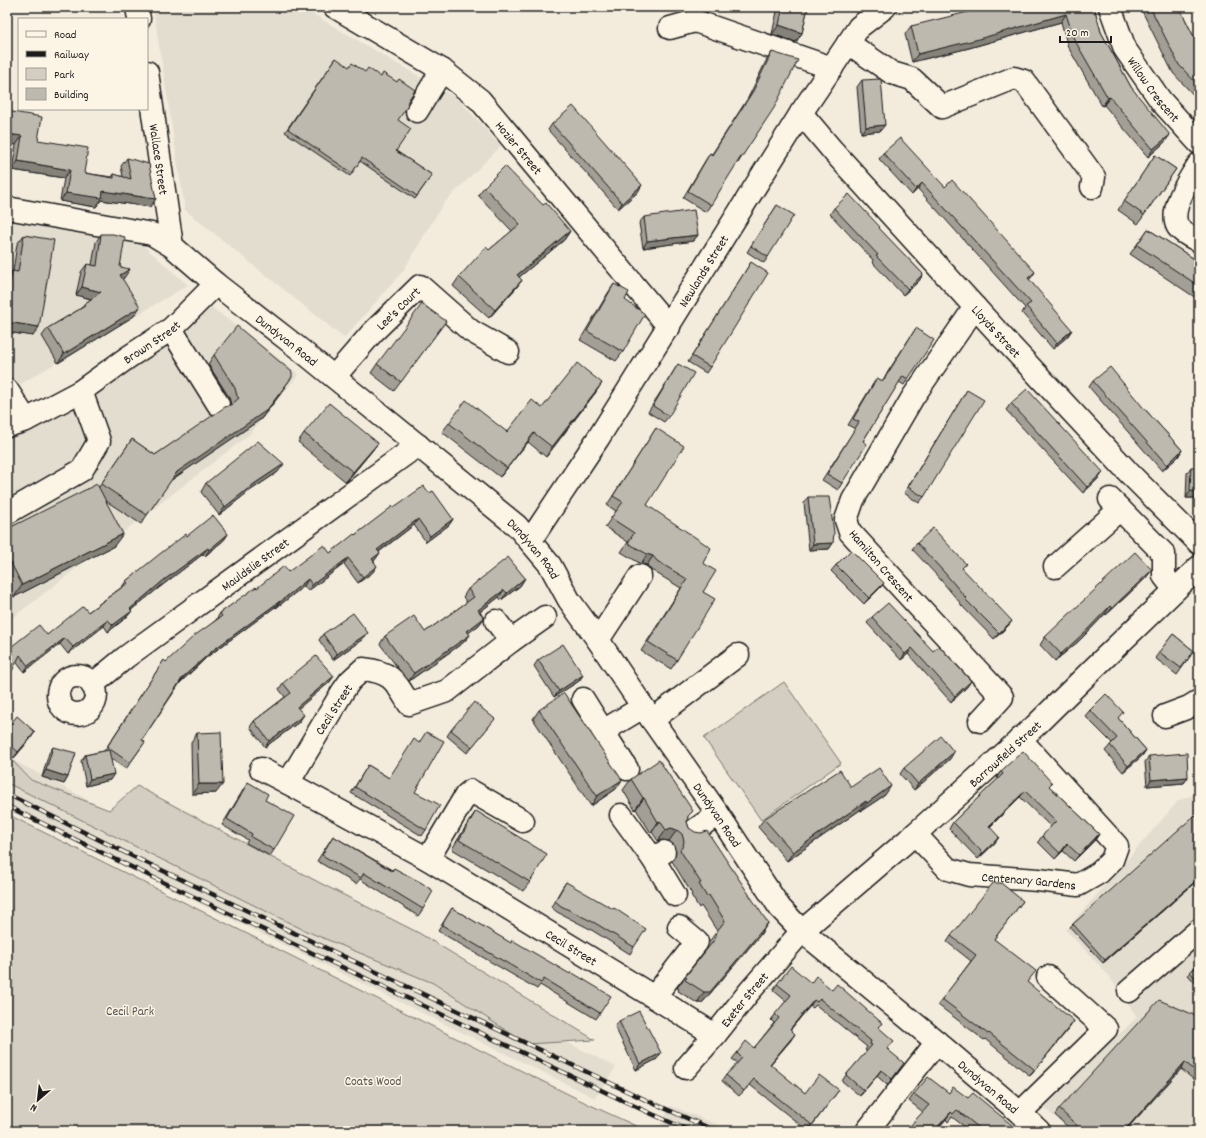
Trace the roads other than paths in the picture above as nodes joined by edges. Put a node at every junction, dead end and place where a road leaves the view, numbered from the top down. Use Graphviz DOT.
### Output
graph roads {
  1 [pos="137,7"];
  2 [pos="335,7"];
  3 [pos="885,7"];
  4 [pos="1110,7"];
  5 [pos="139,18"];
  6 [pos="670,28"];
  7 [pos="848,43"];
  8 [pos="832,68"];
  9 [pos="442,70"];
  10 [pos="148,79"];
  11 [pos="417,111"];
  12 [pos="801,113"];
  13 [pos="1199,143"];
  14 [pos="1199,164"];
  15 [pos="1092,187"];
  16 [pos="7,208"];
  17 [pos="1199,241"];
  18 [pos="172,246"];
  19 [pos="216,284"];
  20 [pos="975,307"];
  21 [pos="669,327"];
  22 [pos="171,330"];
  23 [pos="508,352"];
  24 [pos="334,377"];
  25 [pos="7,390"];
  26 [pos="81,391"];
  27 [pos="218,404"];
  28 [pos="16,423"];
  29 [pos="418,445"];
  30 [pos="7,513"];
  31 [pos="530,541"];
  32 [pos="1199,543"];
  33 [pos="1055,567"];
  34 [pos="1199,567"];
  35 [pos="640,576"];
  36 [pos="1175,590"];
  37 [pos="545,617"];
  38 [pos="496,621"];
  39 [pos="598,640"];
  40 [pos="511,641"];
  41 [pos="738,656"];
  42 [pos="92,685"];
  43 [pos="583,699"];
  44 [pos="1199,701"];
  45 [pos="648,713"];
  46 [pos="1165,716"];
  47 [pos="980,721"];
  48 [pos="603,731"];
  49 [pos="1020,739"];
  50 [pos="261,769"];
  51 [pos="627,769"];
  52 [pos="288,783"];
  53 [pos="718,814"];
  54 [pos="621,815"];
  55 [pos="523,821"];
  56 [pos="692,832"];
  57 [pos="915,834"];
  58 [pos="428,859"];
  59 [pos="675,895"];
  60 [pos="679,926"];
  61 [pos="1199,930"];
  62 [pos="802,931"];
  63 [pos="1048,977"];
  64 [pos="1129,991"];
  65 [pos="654,997"];
  66 [pos="715,1035"];
  67 [pos="937,1042"];
  68 [pos="686,1068"];
  69 [pos="1020,1113"];
  70 [pos="867,1131"];
  71 [pos="1039,1131"];
  1 -- 5 [label="street"];
  2 -- 9 [label="street, Hozier Street"];
  3 -- 7 [label="street, Newlands Street"];
  4 -- 13 [label="street, Willow Crescent"];
  6 -- 8 [label="street"];
  7 -- 8 [label="street, Newlands Street"];
  7 -- 15 [label="street"];
  8 -- 12 [label="street, Newlands Street"];
  9 -- 11 [label="street"];
  9 -- 21 [label="street, Hozier Street"];
  10 -- 18 [label="street, Wallace Street"];
  12 -- 20 [label="street, Lloyds Street"];
  12 -- 21 [label="street, Newlands Street"];
  14 -- 17 [label="street"];
  16 -- 18 [label="street, Dundyvan Road"];
  18 -- 19 [label="street, Dundyvan Road"];
  19 -- 22 [label="street, Brown Street"];
  19 -- 24 [label="street, Dundyvan Road"];
  20 -- 32 [label="street, Lloyds Street"];
  20 -- 47 [label="street, Hamilton Crescent"];
  21 -- 31 [label="street, Newlands Street"];
  22 -- 26 [label="street, Brown Street"];
  22 -- 27 [label="street"];
  23 -- 24 [label="street, Lee's Court"];
  24 -- 29 [label="street, Dundyvan Road"];
  25 -- 28 [label="street, Brown Street"];
  26 -- 28 [label="street, Brown Street"];
  26 -- 30 [label="street"];
  29 -- 31 [label="street, Dundyvan Road"];
  29 -- 42 [label="street, Mauldslie Street"];
  31 -- 39 [label="street, Dundyvan Road"];
  33 -- 36 [label="street"];
  34 -- 36 [label="street, Barrowfield Street"];
  35 -- 39 [label="street"];
  36 -- 49 [label="street, Barrowfield Street"];
  37 -- 40 [label="street, Cecil Street"];
  38 -- 40 [label="street"];
  39 -- 45 [label="street, Dundyvan Road"];
  40 -- 52 [label="street, Cecil Street"];
  41 -- 45 [label="street"];
  43 -- 48 [label="street"];
  44 -- 46 [label="street"];
  45 -- 48 [label="street"];
  45 -- 53 [label="street, Dundyvan Road"];
  48 -- 51 [label="street"];
  49 -- 57 [label="street, Barrowfield Street"];
  49 -- 57 [label="street, Centenary Gardens"];
  50 -- 52 [label="street, Cecil Street"];
  52 -- 58 [label="street, Cecil Street"];
  53 -- 56 [label="street"];
  53 -- 62 [label="street, Dundyvan Road"];
  54 -- 59 [label="street"];
  55 -- 58 [label="street"];
  57 -- 62 [label="street, Barrowfield Street"];
  58 -- 65 [label="street, Cecil Street"];
  60 -- 65 [label="street"];
  61 -- 64 [label="street"];
  62 -- 66 [label="street, Exeter Street"];
  62 -- 67 [label="street, Dundyvan Road"];
  63 -- 69 [label="street"];
  65 -- 66 [label="street, Cecil Street"];
  66 -- 68 [label="street, Exeter Street"];
  67 -- 69 [label="street, Dundyvan Road"];
  67 -- 70 [label="street"];
  69 -- 71 [label="street, Dundyvan Road"];
}
